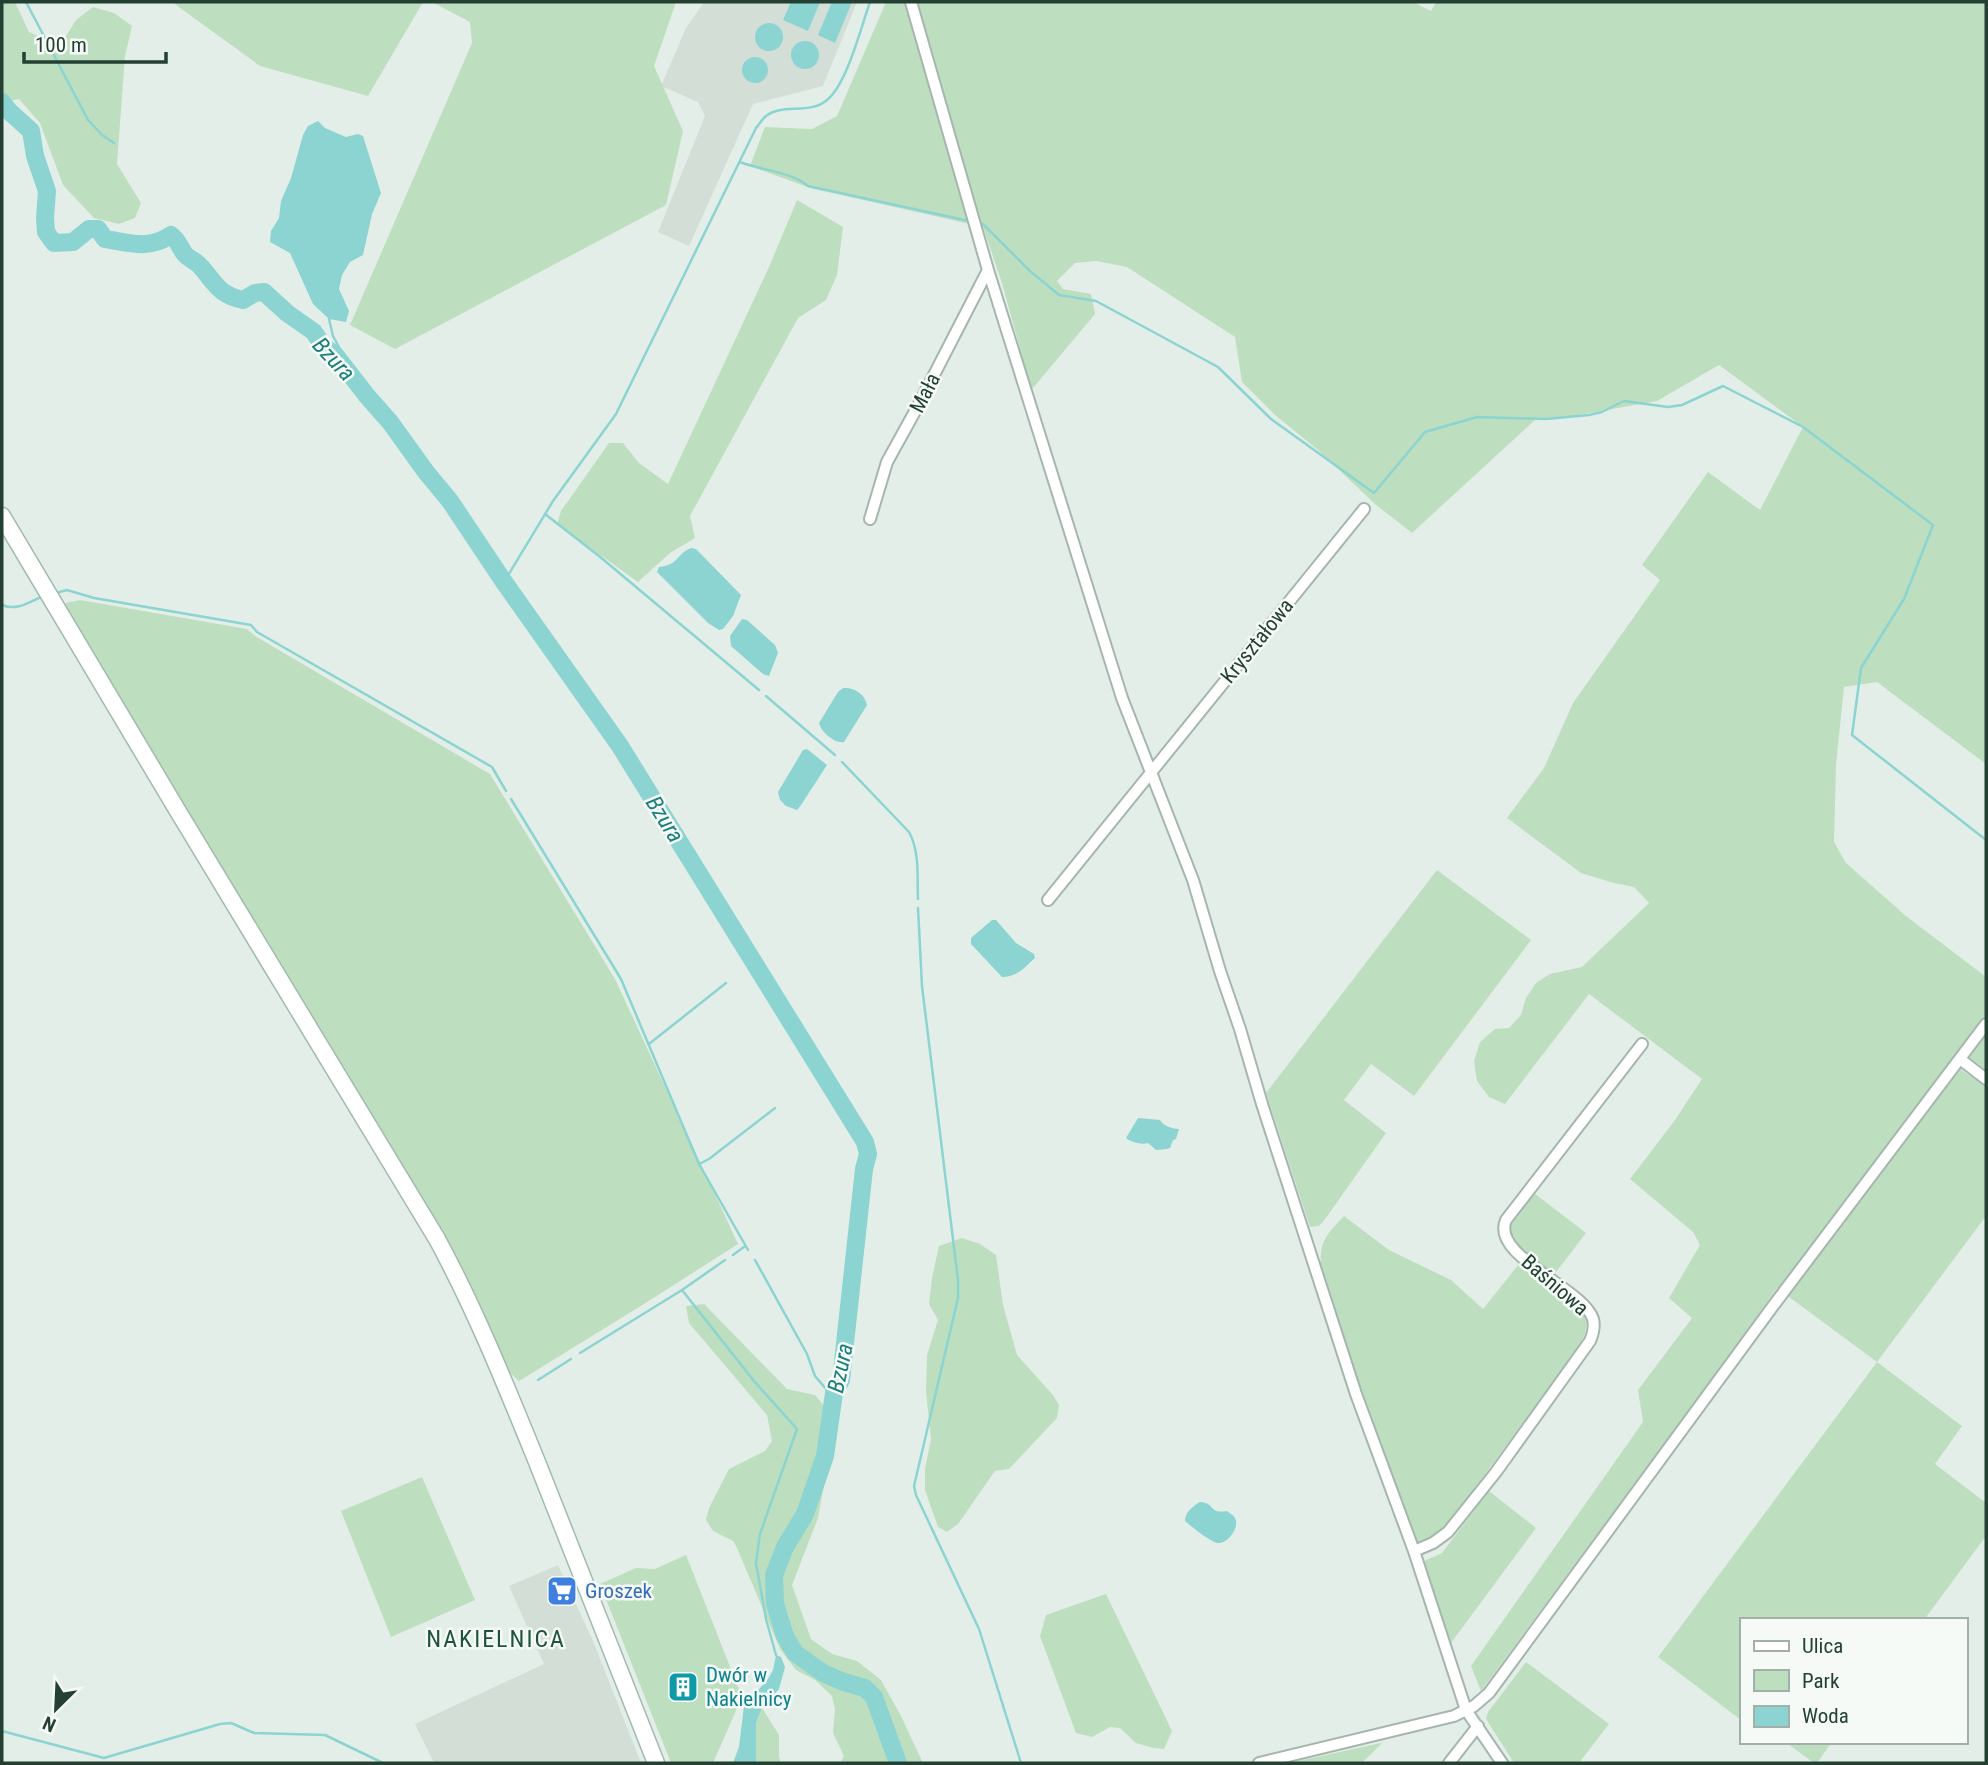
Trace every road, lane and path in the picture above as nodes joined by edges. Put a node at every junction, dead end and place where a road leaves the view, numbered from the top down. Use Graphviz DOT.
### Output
graph roads {
  1 [pos="911,2"];
  2 [pos="988,270"];
  3 [pos="1364,509"];
  4 [pos="2,516"];
  5 [pos="870,519"];
  6 [pos="1151,774"];
  7 [pos="1048,900"];
  8 [pos="1986,1024"];
  9 [pos="1642,1044"];
  10 [pos="1960,1059"];
  11 [pos="1986,1079"];
  12 [pos="1413,1551"];
  13 [pos="1466,1710"];
  14 [pos="1478,1726"];
  15 [pos="656,1763"];
  16 [pos="1259,1763"];
  17 [pos="1449,1763"];
  18 [pos="1502,1763"];
  1 -- 2 [label="street"];
  2 -- 5 [label="street, Mała"];
  2 -- 6 [label="street"];
  3 -- 6 [label="street, Kryształowa"];
  4 -- 15 [label="street"];
  6 -- 7 [label="street, Kryształowa"];
  6 -- 12 [label="street"];
  8 -- 10 [label="street"];
  9 -- 12 [label="street, Baśniowa"];
  10 -- 11 [label="street"];
  10 -- 13 [label="street"];
  12 -- 13 [label="street"];
  13 -- 14 [label="street"];
  13 -- 16 [label="street"];
  14 -- 17 [label="street"];
  14 -- 18 [label="street"];
}
